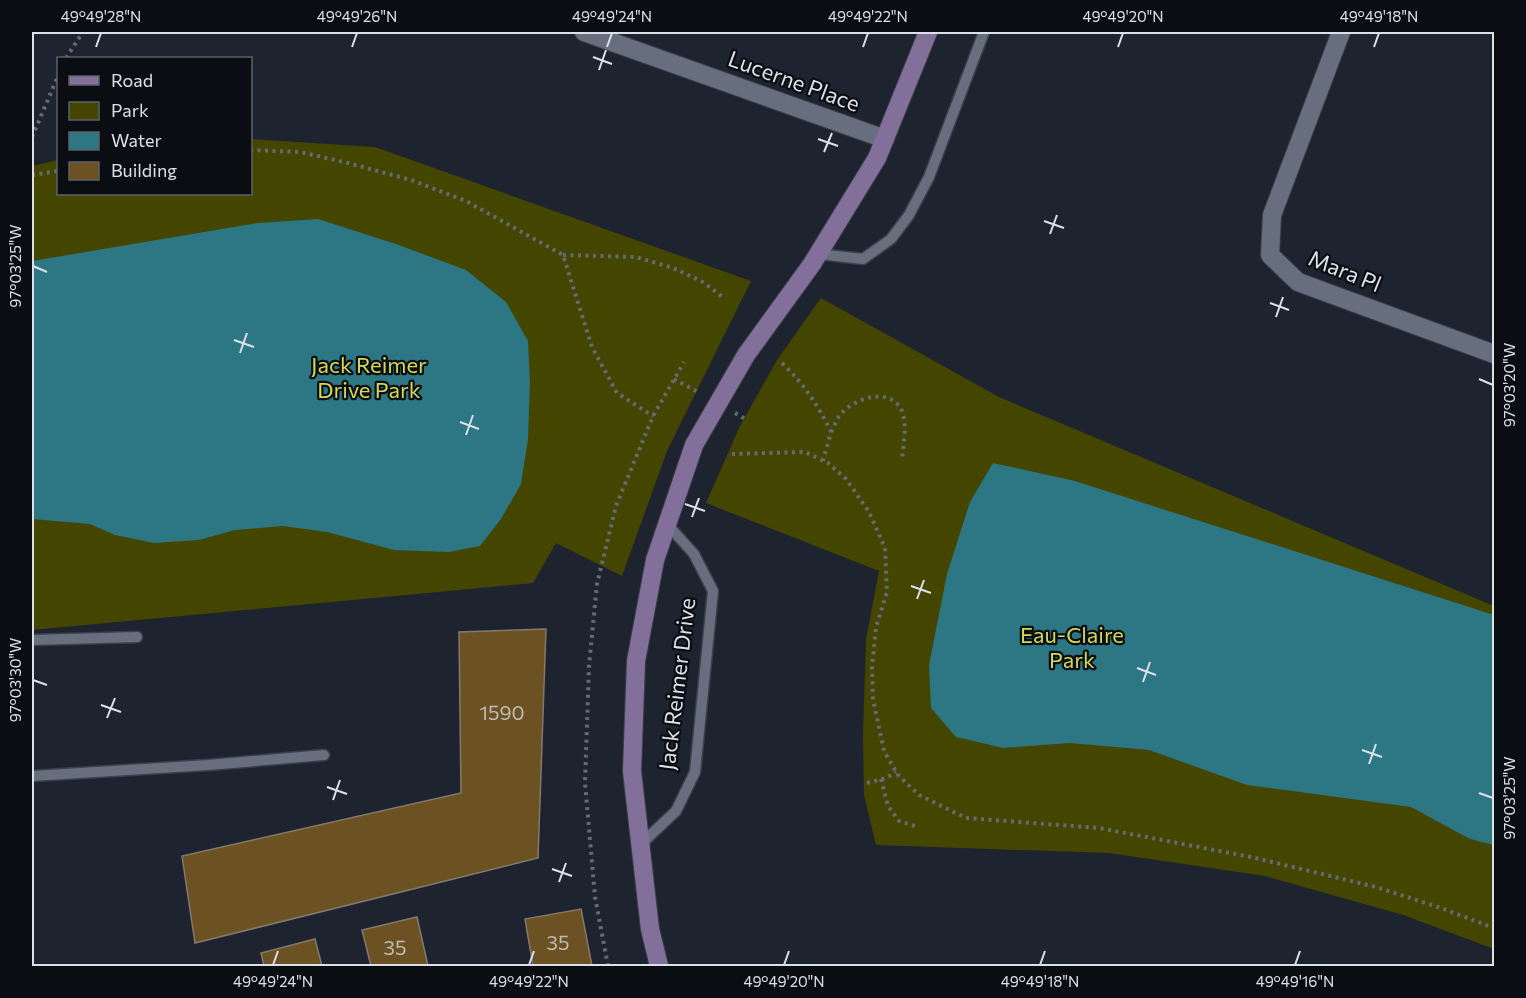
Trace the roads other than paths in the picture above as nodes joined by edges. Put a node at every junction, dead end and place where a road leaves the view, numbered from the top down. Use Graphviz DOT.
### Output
graph roads {
  1 [pos="584,32"];
  2 [pos="928,32"];
  3 [pos="984,32"];
  4 [pos="1341,32"];
  5 [pos="885,139"];
  6 [pos="819,254"];
  7 [pos="1494,354"];
  8 [pos="667,524"];
  9 [pos="137,637"];
  10 [pos="32,640"];
  11 [pos="324,755"];
  12 [pos="32,776"];
  13 [pos="640,845"];
  14 [pos="659,966"];
  1 -- 5 [label="street, Lucerne Place"];
  2 -- 5 [label="street, Jack Reimer Drive"];
  3 -- 6 [label="lane"];
  4 -- 7 [label="street, Mara Pl"];
  5 -- 6 [label="street, Jack Reimer Drive"];
  6 -- 8 [label="street, Jack Reimer Drive"];
  8 -- 13 [label="street, Jack Reimer Drive"];
  8 -- 13 [label="lane, Jack Reimer Drive"];
  9 -- 10 [label="lane"];
  11 -- 12 [label="lane"];
  13 -- 14 [label="street, Jack Reimer Drive"];
}
